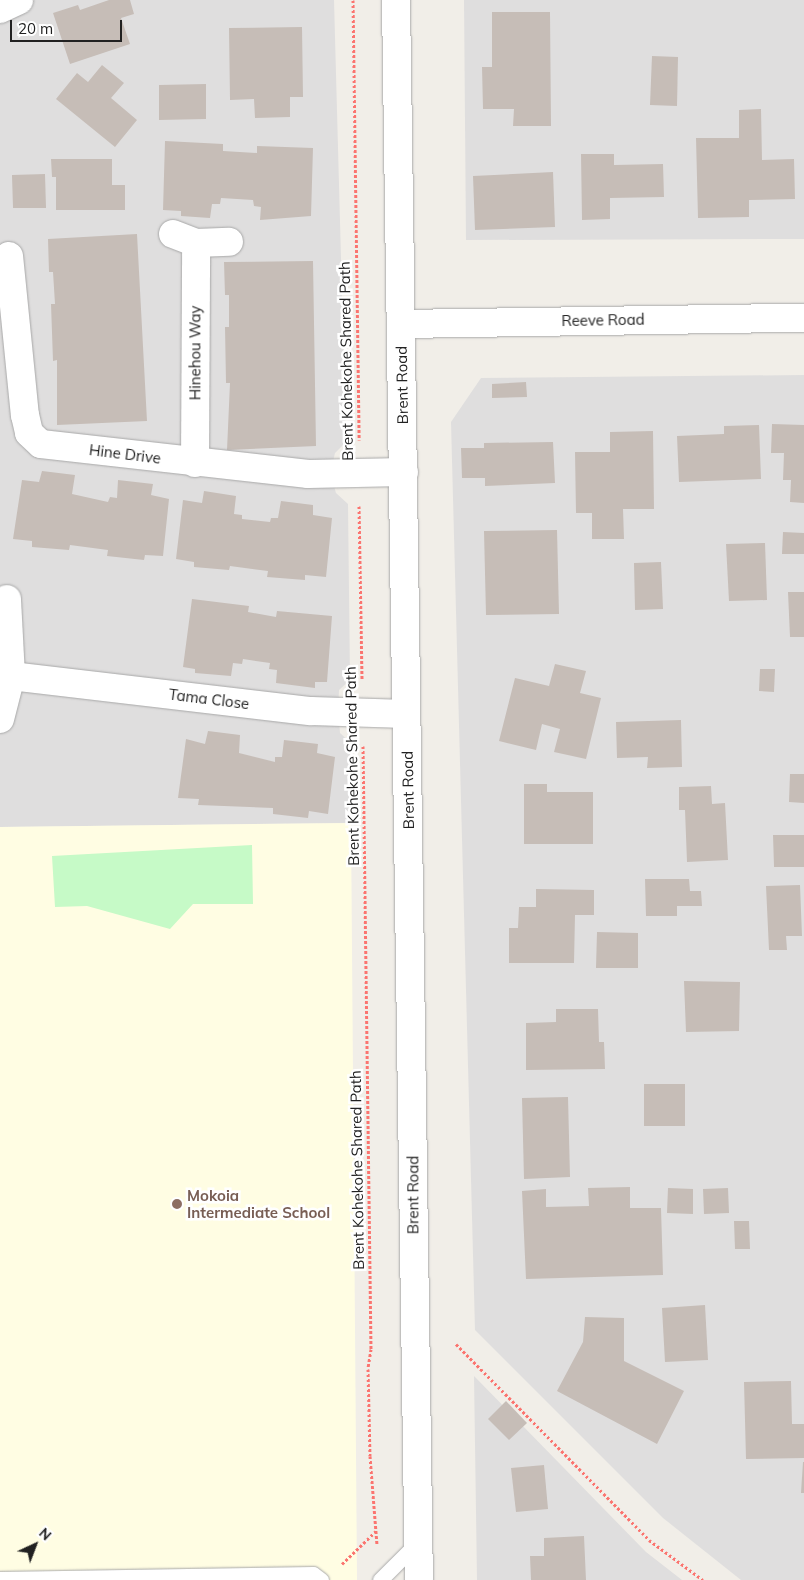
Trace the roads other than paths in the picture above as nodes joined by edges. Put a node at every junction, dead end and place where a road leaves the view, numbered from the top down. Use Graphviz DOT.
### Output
graph roads {
  1 [pos="19,0"];
  2 [pos="396,0"];
  3 [pos="0,9"];
  4 [pos="229,242"];
  5 [pos="8,256"];
  6 [pos="804,318"];
  7 [pos="402,324"];
  8 [pos="195,463"];
  9 [pos="404,472"];
  10 [pos="7,600"];
  11 [pos="12,676"];
  12 [pos="406,714"];
  13 [pos="0,719"];
  14 [pos="418,1542"];
  15 [pos="0,1579"];
  16 [pos="321,1580"];
  17 [pos="380,1580"];
  18 [pos="419,1580"];
  1 -- 3 [label="street"];
  2 -- 7 [label="street, Brent Road"];
  4 -- 8 [label="street, Hinehou Way"];
  5 -- 8 [label="street, Hine Drive"];
  6 -- 7 [label="street, Reeve Road"];
  7 -- 9 [label="street, Brent Road"];
  8 -- 9 [label="street, Hine Drive"];
  9 -- 12 [label="street, Brent Road"];
  10 -- 11 [label="street"];
  11 -- 12 [label="street, Tama Close"];
  11 -- 13 [label="street"];
  12 -- 14 [label="street, Brent Road"];
  14 -- 17 [label="lane"];
  14 -- 18 [label="street, Brent Road"];
  15 -- 16 [label="lane"];
}
